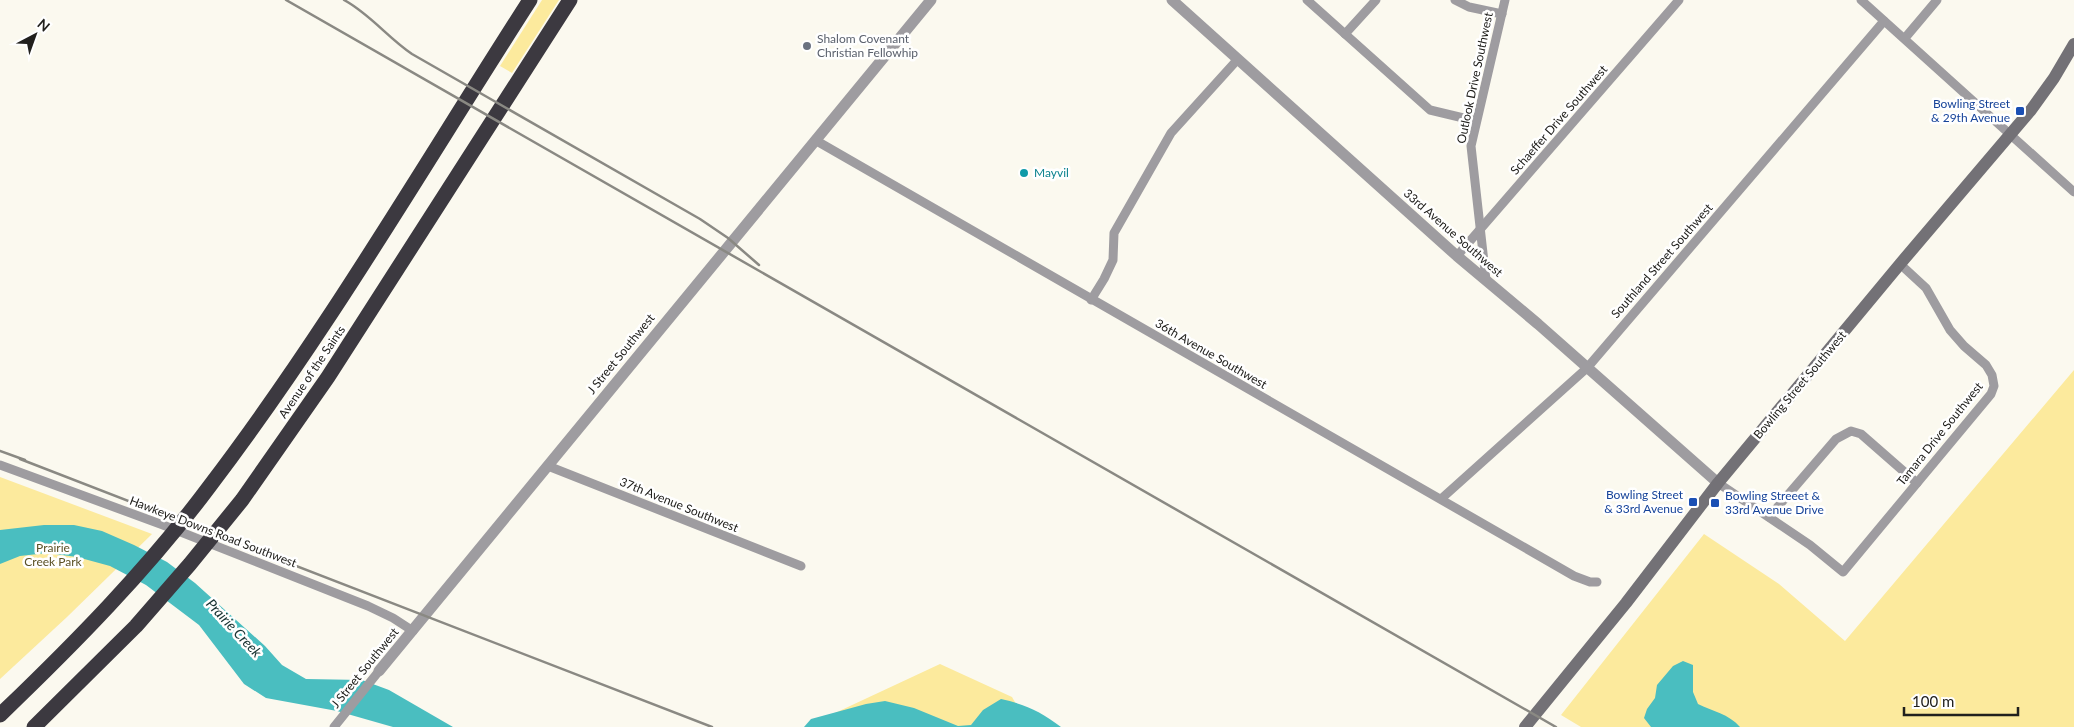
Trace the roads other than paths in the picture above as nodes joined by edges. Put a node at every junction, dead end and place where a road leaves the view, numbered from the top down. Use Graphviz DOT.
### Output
graph roads {
  1 [pos="526,0"];
  2 [pos="530,0"];
  3 [pos="570,0"];
  4 [pos="583,0"];
  5 [pos="931,0"];
  6 [pos="1172,0"];
  7 [pos="1307,0"];
  8 [pos="1376,0"];
  9 [pos="1455,0"];
  10 [pos="1505,0"];
  11 [pos="1679,0"];
  12 [pos="1861,0"];
  13 [pos="1937,0"];
  14 [pos="1502,14"];
  15 [pos="1884,21"];
  16 [pos="512,29"];
  17 [pos="1345,34"];
  18 [pos="1905,38"];
  19 [pos="2074,44"];
  20 [pos="1238,59"];
  21 [pos="523,74"];
  22 [pos="1476,122"];
  23 [pos="2011,134"];
  24 [pos="814,140"];
  25 [pos="2074,192"];
  26 [pos="1480,230"];
  27 [pos="1457,256"];
  28 [pos="1900,264"];
  29 [pos="1486,280"];
  30 [pos="1091,300"];
  31 [pos="1586,368"];
  32 [pos="0,465"];
  33 [pos="548,466"];
  34 [pos="1718,483"];
  35 [pos="1917,483"];
  36 [pos="1441,499"];
  37 [pos="1769,516"];
  38 [pos="801,566"];
  39 [pos="1597,582"];
  40 [pos="413,631"];
  41 [pos="379,671"];
  42 [pos="0,716"];
  43 [pos="34,727"];
  44 [pos="334,727"];
  45 [pos="1525,727"];
  1 -- 16 [label="highway"];
  2 -- 16 [label="highway, Avenue of the Saints"];
  3 -- 21 [label="highway, Avenue of the Saints"];
  4 -- 21 [label="highway"];
  5 -- 24 [label="street, J Street Southwest"];
  6 -- 20 [label="street, 33rd Avenue Southwest"];
  7 -- 17 [label="street"];
  8 -- 17 [label="street"];
  9 -- 14 [label="street"];
  10 -- 14 [label="street, Outlook Drive Southwest"];
  11 -- 26 [label="street, Schaeffer Drive Southwest"];
  12 -- 15 [label="street"];
  13 -- 18 [label="street"];
  14 -- 22 [label="street, Outlook Drive Southwest"];
  15 -- 18 [label="street"];
  15 -- 31 [label="street, Southland Street Southwest"];
  16 -- 42 [label="highway, Avenue of the Saints"];
  17 -- 22 [label="street"];
  18 -- 23 [label="street"];
  19 -- 23 [label="main road, Bowling Street Southwest"];
  20 -- 27 [label="street, 33rd Avenue Southwest"];
  20 -- 30 [label="street"];
  21 -- 43 [label="highway, Avenue of the Saints"];
  22 -- 26 [label="street, Outlook Drive Southwest"];
  23 -- 25 [label="street"];
  23 -- 28 [label="main road, Bowling Street Southwest"];
  24 -- 30 [label="street, 36th Avenue Southwest"];
  24 -- 33 [label="street, J Street Southwest"];
  26 -- 27 [label="street, Schaeffer Drive Southwest"];
  26 -- 29 [label="street, Outlook Drive Southwest"];
  27 -- 29 [label="street, 33rd Avenue Southwest"];
  28 -- 34 [label="main road, Bowling Street Southwest"];
  28 -- 35 [label="street, Tamara Drive Southwest"];
  29 -- 31 [label="street, 33rd Avenue Southwest"];
  30 -- 36 [label="street, 36th Avenue Southwest"];
  31 -- 34 [label="street, 33rd Avenue Southwest"];
  31 -- 36 [label="street, Southland Street Southwest"];
  32 -- 40 [label="street, Hawkeye Downs Road Southwest"];
  33 -- 38 [label="street, 37th Avenue Southwest"];
  33 -- 40 [label="street, J Street Southwest"];
  34 -- 37 [label="street"];
  34 -- 45 [label="main road, Bowling Street Southwest"];
  35 -- 37 [label="street"];
  35 -- 37 [label="street, Tamara Drive Southwest"];
  36 -- 39 [label="street, 36th Avenue Southwest"];
  40 -- 41 [label="street, J Street Southwest"];
  41 -- 44 [label="street, J Street Southwest"];
}
